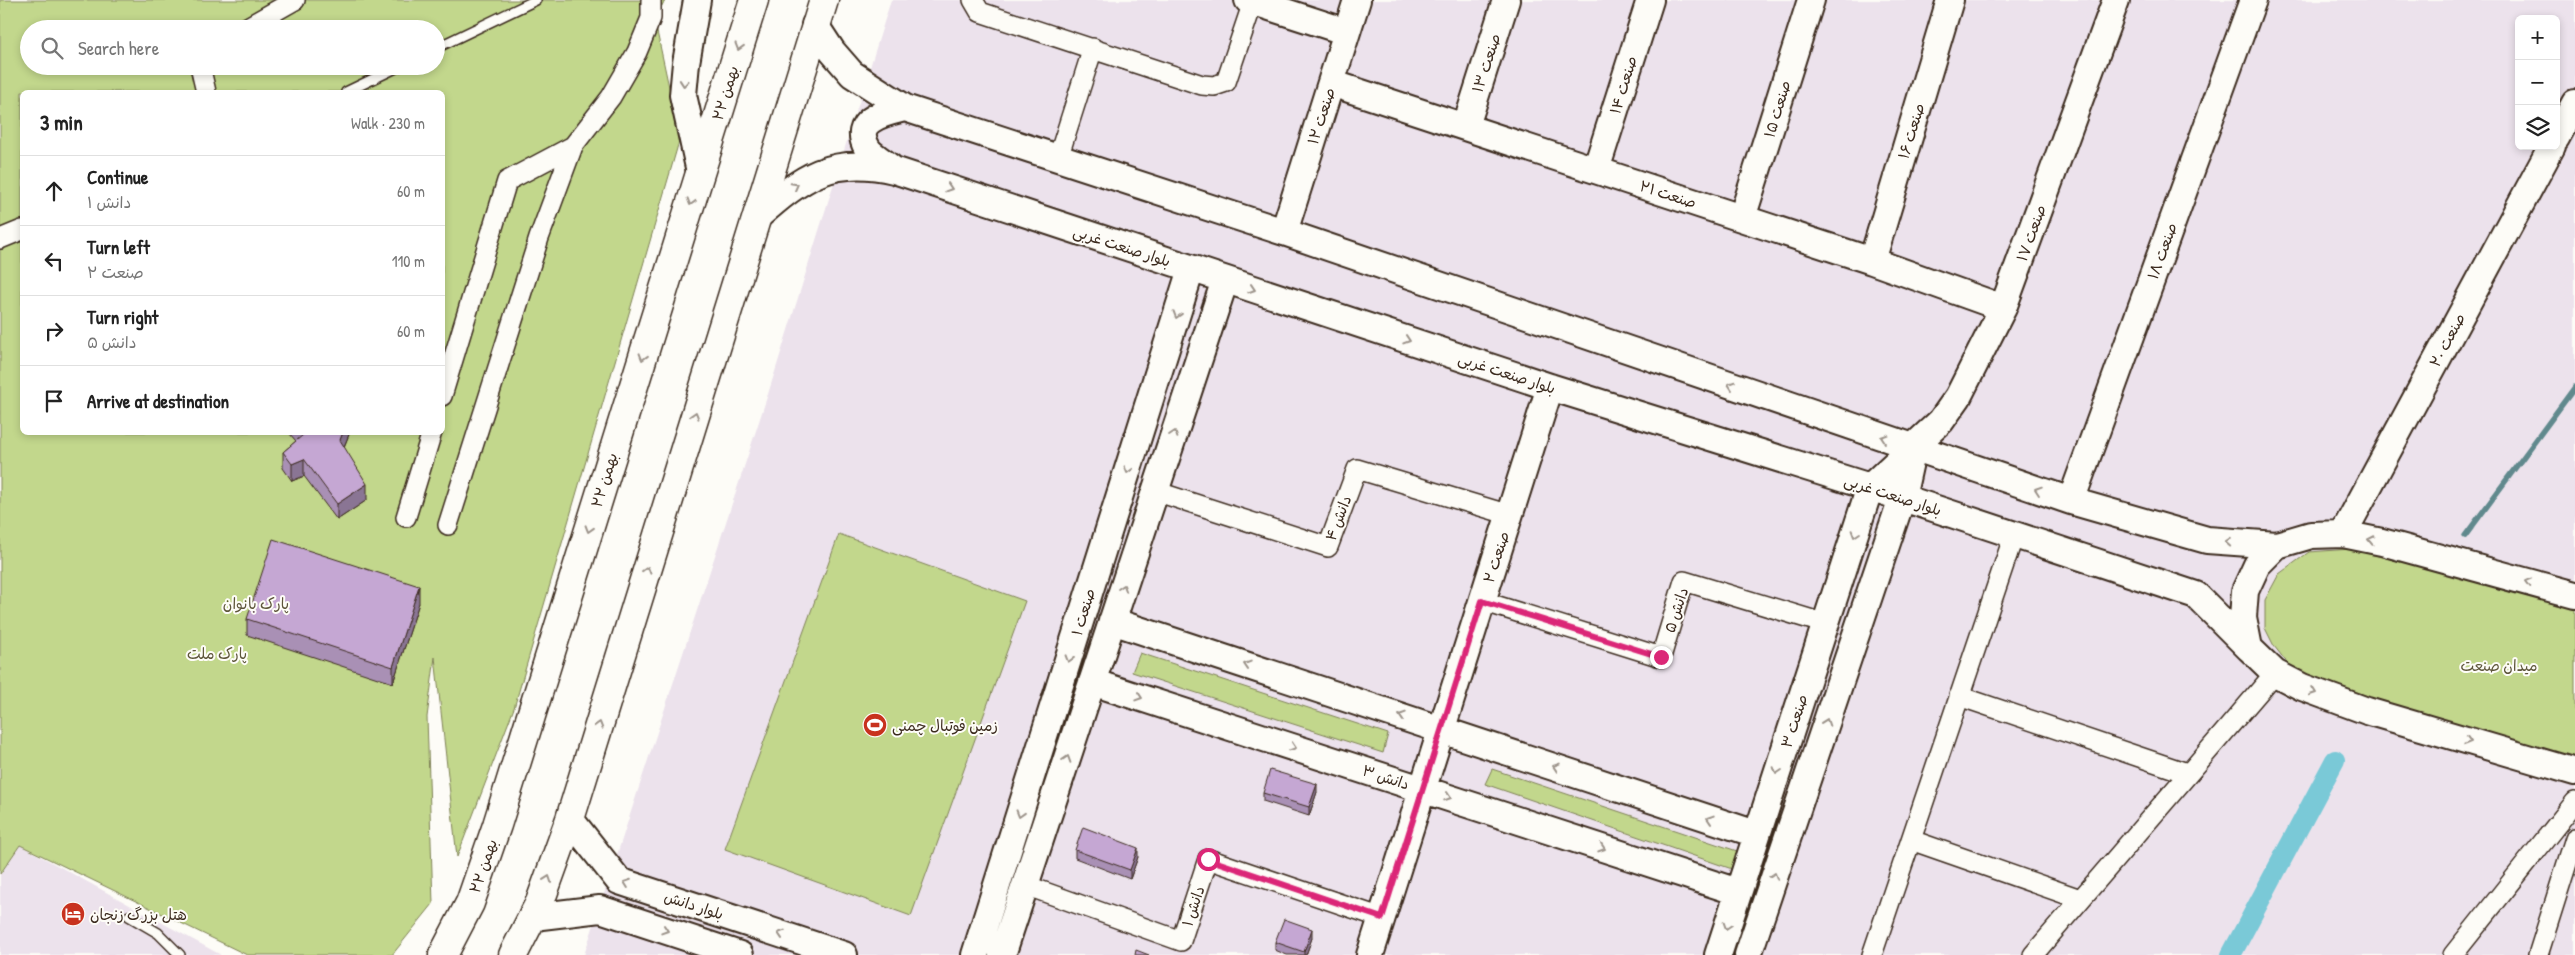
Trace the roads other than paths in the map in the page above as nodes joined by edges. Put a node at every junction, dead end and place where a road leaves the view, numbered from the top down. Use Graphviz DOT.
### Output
graph roads {
  1 [pos="295,0"];
  2 [pos="536,0"];
  3 [pos="651,0"];
  4 [pos="698,0"];
  5 [pos="754,0"];
  6 [pos="973,0"];
  7 [pos="1357,0"];
  8 [pos="1506,0"];
  9 [pos="1650,0"];
  10 [pos="1811,0"];
  11 [pos="1950,0"];
  12 [pos="2116,0"];
  13 [pos="2253,0"];
  14 [pos="1251,1"];
  15 [pos="820,12"];
  16 [pos="260,20"];
  17 [pos="1347,32"];
  18 [pos="445,44"];
  19 [pos="1093,48"];
  20 [pos="202,75"];
  21 [pos="381,75"];
  22 [pos="1331,83"];
  23 [pos="206,90"];
  24 [pos="350,90"];
  25 [pos="2575,104"];
  26 [pos="905,108"];
  27 [pos="1466,126"];
  28 [pos="2560,131"];
  29 [pos="573,146"];
  30 [pos="2550,150"];
  31 [pos="1058,158"];
  32 [pos="894,170"];
  33 [pos="1596,170"];
  34 [pos="700,172"];
  35 [pos="757,217"];
  36 [pos="1742,218"];
  37 [pos="20,231"];
  38 [pos="1284,232"];
  39 [pos="0,239"];
  40 [pos="1872,261"];
  41 [pos="1191,269"];
  42 [pos="1224,280"];
  43 [pos="2003,308"];
  44 [pos="445,386"];
  45 [pos="1550,387"];
  46 [pos="431,435"];
  47 [pos="1913,448"];
  48 [pos="1870,487"];
  49 [pos="1155,491"];
  50 [pos="1902,498"];
  51 [pos="2071,501"];
  52 [pos="1510,515"];
  53 [pos="406,517"];
  54 [pos="448,525"];
  55 [pos="2343,534"];
  56 [pos="2014,535"];
  57 [pos="2277,545"];
  58 [pos="2575,595"];
  59 [pos="1482,601"];
  60 [pos="1112,621"];
  61 [pos="1826,624"];
  62 [pos="2250,648"];
  63 [pos="2275,673"];
  64 [pos="1092,682"];
  65 [pos="1959,696"];
  66 [pos="1442,730"];
  67 [pos="2575,772"];
  68 [pos="2187,773"];
  69 [pos="1423,789"];
  70 [pos="2575,802"];
  71 [pos="570,819"];
  72 [pos="1756,834"];
  73 [pos="2575,838"];
  74 [pos="1911,840"];
  75 [pos="1025,885"];
  76 [pos="1738,892"];
  77 [pos="2080,899"];
  78 [pos="129,916"];
  79 [pos="533,917"];
  80 [pos="1382,918"];
  81 [pos="180,955"];
  82 [pos="442,955"];
  83 [pos="513,955"];
  84 [pos="740,955"];
  85 [pos="844,955"];
  86 [pos="976,955"];
  87 [pos="1002,955"];
  88 [pos="1370,955"];
  89 [pos="1718,955"];
  90 [pos="1748,955"];
  91 [pos="1872,955"];
  92 [pos="2033,955"];
  93 [pos="2453,955"];
  94 [pos="2538,955"];
  1 -- 16 [label="street"];
  2 -- 18 [label="lane"];
  3 -- 29 [label="street"];
  4 -- 34 [label="street, one-way"];
  5 -- 34 [label="highway, ۲۲ بهمن, one-way"];
  6 -- 19 [label="street"];
  7 -- 17 [label="street, صنعت ۱۲"];
  8 -- 27 [label="street, صنعت ۱۳"];
  9 -- 33 [label="street, صنعت ۱۴"];
  10 -- 36 [label="street, صنعت ۱۵"];
  11 -- 40 [label="street, صنعت ۱۶"];
  12 -- 43 [label="street, صنعت ۱۷"];
  13 -- 51 [label="street, صنعت ۱۸"];
  14 -- 17 [label="street"];
  14 -- 19 [label="street"];
  15 -- 26 [label="street"];
  15 -- 35 [label="highway"];
  17 -- 22 [label="street, صنعت ۱۲"];
  19 -- 31 [label="street"];
  20 -- 23 [label="street"];
  21 -- 24 [label="lane"];
  22 -- 27 [label="street, صنعت ۲۱"];
  22 -- 38 [label="street, صنعت ۱۲"];
  25 -- 28 [label="street"];
  26 -- 31 [label="street"];
  26 -- 32 [label="street"];
  27 -- 33 [label="street, صنعت ۲۱"];
  29 -- 44 [label="street"];
  29 -- 54 [label="street"];
  30 -- 55 [label="street, صنعت ۲۰"];
  31 -- 38 [label="street"];
  35 -- 32 [label="street, بلوار صنعت غربی, one-way"];
  32 -- 41 [label="street, بلوار صنعت غربی, one-way"];
  33 -- 36 [label="street, صنعت ۲۱"];
  34 -- 82 [label="highway, ۲۲ بهمن, one-way"];
  71 -- 35 [label="highway, one-way"];
  36 -- 40 [label="street, صنعت ۲۱"];
  37 -- 39 [label="street"];
  47 -- 38 [label="street, one-way"];
  40 -- 43 [label="street, صنعت ۲۱"];
  41 -- 42 [label="street, بلوار صنعت غربی"];
  41 -- 86 [label="street, صنعت ۱, one-way"];
  42 -- 45 [label="street, بلوار صنعت غربی, one-way"];
  49 -- 42 [label="street, صنعت ۱, one-way"];
  43 -- 47 [label="street, صنعت ۱۷"];
  45 -- 48 [label="street, بلوار صنعت غربی"];
  45 -- 52 [label="street, صنعت ۲"];
  46 -- 53 [label="street"];
  47 -- 48 [label="street, صنعت ۱۷"];
  47 -- 50 [label="street, صنعت ۳"];
  51 -- 47 [label="street, one-way"];
  48 -- 50 [label="street, بلوار صنعت غربی"];
  48 -- 61 [label="street, صنعت ۳, one-way"];
  49 -- 52 [label="street, دانش ۴"];
  60 -- 49 [label="street, صنعت ۱, one-way"];
  50 -- 56 [label="street, بلوار صنعت غربی"];
  90 -- 50 [label="street, صنعت ۳, one-way"];
  57 -- 51 [label="street, one-way"];
  52 -- 59 [label="street, صنعت ۲"];
  55 -- 57 [label="street"];
  58 -- 55 [label="street, one-way"];
  56 -- 62 [label="street, بلوار صنعت غربی"];
  56 -- 65 [label="street"];
  57 -- 62 [label="street"];
  59 -- 61 [label="street, دانش ۵"];
  59 -- 66 [label="street, صنعت ۲"];
  60 -- 64 [label="street, صنعت ۱"];
  66 -- 60 [label="street, one-way"];
  61 -- 72 [label="street, صنعت ۳, one-way"];
  62 -- 63 [label="street"];
  63 -- 67 [label="street, one-way"];
  63 -- 68 [label="street"];
  64 -- 69 [label="street, دانش ۳, one-way"];
  75 -- 64 [label="street, صنعت ۱, one-way"];
  65 -- 68 [label="street"];
  65 -- 74 [label="street"];
  66 -- 69 [label="street, صنعت ۲"];
  72 -- 66 [label="street, one-way"];
  68 -- 77 [label="street"];
  69 -- 76 [label="street, دانش ۳, one-way"];
  69 -- 80 [label="street, صنعت ۲"];
  70 -- 93 [label="street"];
  79 -- 71 [label="highway, one-way"];
  85 -- 71 [label="street, بلوار دانش, one-way"];
  72 -- 76 [label="street, صنعت ۳"];
  73 -- 94 [label="street"];
  74 -- 77 [label="street"];
  74 -- 91 [label="street"];
  75 -- 80 [label="street, دانش ۱"];
  75 -- 87 [label="street, صنعت ۱"];
  76 -- 89 [label="street, صنعت ۳, one-way"];
  77 -- 92 [label="street"];
  78 -- 81 [label="lane"];
  79 -- 83 [label="highway"];
  79 -- 84 [label="street, one-way"];
  80 -- 88 [label="street, صنعت ۲"];
}
